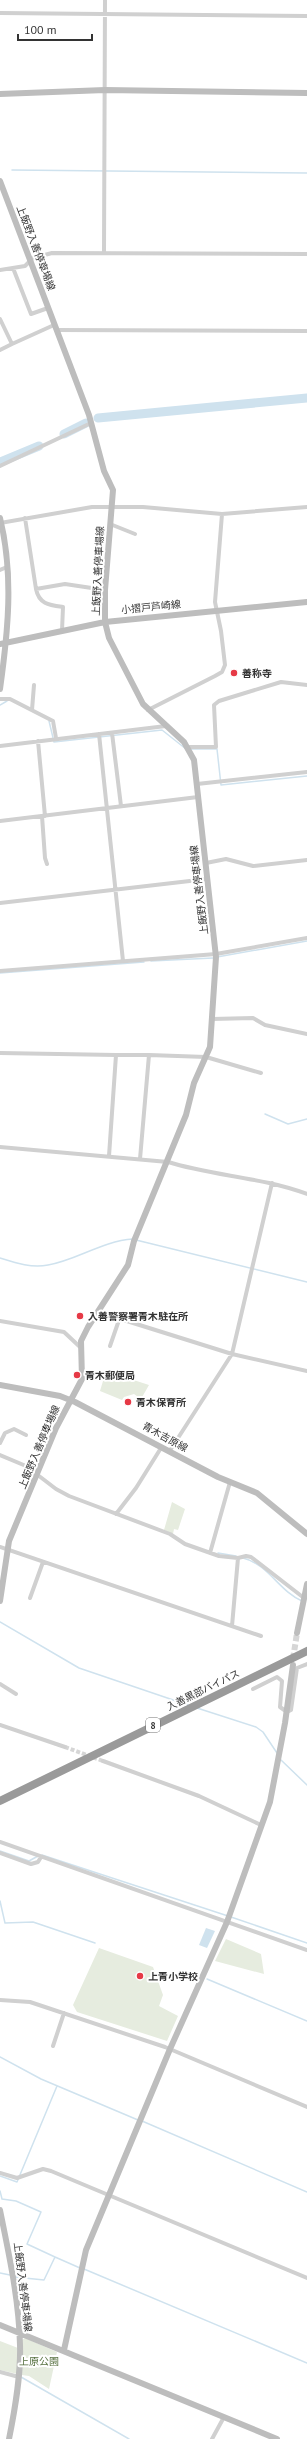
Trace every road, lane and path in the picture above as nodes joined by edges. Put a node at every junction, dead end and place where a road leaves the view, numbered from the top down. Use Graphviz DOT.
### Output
graph roads {
  1 [pos="105,0"];
  2 [pos="0,13"];
  3 [pos="105,14"];
  4 [pos="307,16"];
  5 [pos="105,90"];
  6 [pos="307,93"];
  7 [pos="0,94"];
  8 [pos="0,181"];
  9 [pos="104,252"];
  10 [pos="307,254"];
  11 [pos="30,262"];
  12 [pos="13,268"];
  13 [pos="0,270"];
  14 [pos="48,308"];
  15 [pos="0,319"];
  16 [pos="55,327"];
  17 [pos="307,331"];
  18 [pos="12,344"];
  19 [pos="0,350"];
  20 [pos="91,423"];
  21 [pos="0,466"];
  22 [pos="112,506"];
  23 [pos="307,507"];
  24 [pos="222,514"];
  25 [pos="25,518"];
  26 [pos="0,521"];
  27 [pos="110,524"];
  28 [pos="135,534"];
  29 [pos="7,567"];
  30 [pos="0,570"];
  31 [pos="36,589"];
  32 [pos="105,590"];
  33 [pos="307,602"];
  34 [pos="216,611"];
  35 [pos="105,622"];
  36 [pos="62,631"];
  37 [pos="7,643"];
  38 [pos="0,644"];
  39 [pos="307,684"];
  40 [pos="34,685"];
  41 [pos="0,689"];
  42 [pos="0,699"];
  43 [pos="32,710"];
  44 [pos="148,710"];
  45 [pos="166,726"];
  46 [pos="112,733"];
  47 [pos="99,734"];
  48 [pos="56,738"];
  49 [pos="38,740"];
  50 [pos="0,746"];
  51 [pos="188,747"];
  52 [pos="307,772"];
  53 [pos="197,784"];
  54 [pos="198,797"];
  55 [pos="120,806"];
  56 [pos="106,807"];
  57 [pos="44,816"];
  58 [pos="0,821"];
  59 [pos="307,860"];
  60 [pos="206,863"];
  61 [pos="48,864"];
  62 [pos="207,879"];
  63 [pos="116,890"];
  64 [pos="0,903"];
  65 [pos="307,938"];
  66 [pos="216,954"];
  67 [pos="123,961"];
  68 [pos="0,970"];
  69 [pos="212,1019"];
  70 [pos="307,1034"];
  71 [pos="0,1052"];
  72 [pos="116,1055"];
  73 [pos="149,1055"];
  74 [pos="206,1057"];
  75 [pos="261,1073"];
  76 [pos="0,1148"];
  77 [pos="109,1156"];
  78 [pos="140,1159"];
  79 [pos="168,1162"];
  80 [pos="272,1183"];
  81 [pos="307,1194"];
  82 [pos="98,1312"];
  83 [pos="119,1320"];
  84 [pos="0,1321"];
  85 [pos="110,1346"];
  86 [pos="80,1347"];
  87 [pos="232,1354"];
  88 [pos="307,1371"];
  89 [pos="0,1385"];
  90 [pos="70,1400"];
  91 [pos="26,1436"];
  92 [pos="0,1443"];
  93 [pos="161,1448"];
  94 [pos="169,1452"];
  95 [pos="0,1455"];
  96 [pos="38,1475"];
  97 [pos="230,1482"];
  98 [pos="116,1514"];
  99 [pos="307,1534"];
  100 [pos="0,1547"];
  101 [pos="7,1549"];
  102 [pos="210,1553"];
  103 [pos="238,1558"];
  104 [pos="43,1562"];
  105 [pos="307,1584"];
  106 [pos="30,1598"];
  107 [pos="304,1598"];
  108 [pos="0,1601"];
  109 [pos="232,1626"];
  110 [pos="297,1633"];
  111 [pos="261,1636"];
  112 [pos="307,1651"];
  113 [pos="307,1664"];
  114 [pos="293,1665"];
  115 [pos="0,1684"];
  116 [pos="254,1689"];
  117 [pos="16,1694"];
  118 [pos="287,1712"];
  119 [pos="0,1725"];
  120 [pos="64,1747"];
  121 [pos="103,1761"];
  122 [pos="0,1801"];
  123 [pos="261,1825"];
  124 [pos="0,1842"];
  125 [pos="0,1853"];
  126 [pos="41,1857"];
  127 [pos="227,1922"];
  128 [pos="307,1950"];
  129 [pos="0,2000"];
  130 [pos="64,2013"];
  131 [pos="54,2046"];
  132 [pos="170,2049"];
  133 [pos="307,2107"];
  134 [pos="0,2173"];
  135 [pos="109,2195"];
  136 [pos="0,2210"];
  137 [pos="1,2220"];
  138 [pos="307,2278"];
  139 [pos="0,2325"];
  140 [pos="19,2332"];
  141 [pos="64,2350"];
  142 [pos="0,2372"];
  143 [pos="19,2377"];
  144 [pos="224,2417"];
  145 [pos="9,2439"];
  146 [pos="212,2439"];
  147 [pos="277,2439"];
  1 -- 3 [label="street"];
  2 -- 3 [label="street"];
  3 -- 4 [label="street"];
  3 -- 5 [label="street"];
  5 -- 6 [label="main road"];
  5 -- 7 [label="main road"];
  5 -- 9 [label="street"];
  8 -- 11 [label="main road, 上飯野入善停車場線"];
  9 -- 10 [label="street"];
  9 -- 11 [label="street"];
  11 -- 12 [label="street"];
  11 -- 14 [label="main road, 上飯野入善停車場線"];
  12 -- 13 [label="street"];
  12 -- 14 [label="street"];
  14 -- 16 [label="main road, 上飯野入善停車場線"];
  15 -- 18 [label="street"];
  16 -- 17 [label="street"];
  16 -- 18 [label="street"];
  16 -- 20 [label="main road, 上飯野入善停車場線"];
  18 -- 19 [label="street"];
  20 -- 21 [label="street"];
  20 -- 22 [label="main road, 上飯野入善停車場線"];
  22 -- 24 [label="street"];
  22 -- 25 [label="street"];
  22 -- 27 [label="main road, 上飯野入善停車場線"];
  23 -- 24 [label="street"];
  24 -- 34 [label="street"];
  25 -- 26 [label="street"];
  25 -- 31 [label="street"];
  26 -- 29 [label="main road"];
  27 -- 28 [label="street"];
  27 -- 32 [label="main road, 上飯野入善停車場線"];
  29 -- 30 [label="street"];
  29 -- 37 [label="main road"];
  31 -- 32 [label="street"];
  31 -- 36 [label="street"];
  32 -- 35 [label="main road, 上飯野入善停車場線"];
  33 -- 34 [label="main road, 小摺戸芦崎線"];
  34 -- 35 [label="main road, 小摺戸芦崎線"];
  34 -- 44 [label="street"];
  35 -- 36 [label="main road, 小摺戸芦崎線"];
  35 -- 44 [label="main road, 上飯野入善停車場線"];
  36 -- 37 [label="main road, 小摺戸芦崎線"];
  37 -- 38 [label="main road, 小摺戸芦崎線"];
  37 -- 41 [label="main road"];
  39 -- 51 [label="street"];
  40 -- 43 [label="street"];
  42 -- 43 [label="street"];
  43 -- 48 [label="street"];
  44 -- 45 [label="main road, 上飯野入善停車場線"];
  45 -- 46 [label="street"];
  45 -- 51 [label="main road, 上飯野入善停車場線"];
  46 -- 47 [label="street"];
  46 -- 55 [label="street"];
  47 -- 48 [label="street"];
  47 -- 56 [label="street"];
  48 -- 49 [label="street"];
  49 -- 50 [label="street"];
  49 -- 57 [label="street"];
  51 -- 53 [label="main road, 上飯野入善停車場線"];
  52 -- 53 [label="street"];
  53 -- 54 [label="main road, 上飯野入善停車場線"];
  54 -- 55 [label="street"];
  54 -- 60 [label="main road, 上飯野入善停車場線"];
  55 -- 56 [label="street"];
  56 -- 57 [label="street"];
  56 -- 63 [label="street"];
  57 -- 58 [label="street"];
  57 -- 61 [label="street"];
  59 -- 60 [label="street"];
  60 -- 62 [label="main road, 上飯野入善停車場線"];
  62 -- 63 [label="street"];
  62 -- 66 [label="main road, 上飯野入善停車場線"];
  63 -- 64 [label="street"];
  63 -- 67 [label="street"];
  65 -- 66 [label="street"];
  66 -- 67 [label="street"];
  66 -- 69 [label="main road, 上飯野入善停車場線"];
  67 -- 68 [label="street"];
  69 -- 70 [label="street"];
  69 -- 74 [label="main road, 上飯野入善停車場線"];
  71 -- 72 [label="street"];
  72 -- 73 [label="street"];
  72 -- 77 [label="street"];
  73 -- 74 [label="street"];
  73 -- 78 [label="street"];
  74 -- 75 [label="street"];
  74 -- 79 [label="main road, 上飯野入善停車場線"];
  76 -- 77 [label="street"];
  77 -- 78 [label="street"];
  78 -- 79 [label="street"];
  79 -- 80 [label="street"];
  79 -- 82 [label="main road, 上飯野入善停車場線"];
  80 -- 81 [label="street"];
  80 -- 87 [label="street"];
  82 -- 83 [label="street"];
  82 -- 86 [label="main road, 上飯野入善停車場線"];
  83 -- 85 [label="street"];
  83 -- 87 [label="street"];
  84 -- 86 [label="street"];
  86 -- 90 [label="main road, 上飯野入善停車場線"];
  87 -- 88 [label="street"];
  87 -- 94 [label="street"];
  89 -- 90 [label="main road, 青木吉原線"];
  90 -- 93 [label="main road, 青木吉原線"];
  90 -- 96 [label="main road, 上飯野入善停車場線"];
  91 -- 92 [label="street"];
  93 -- 94 [label="main road, 青木吉原線"];
  93 -- 98 [label="street"];
  94 -- 97 [label="main road, 青木吉原線"];
  95 -- 96 [label="street"];
  96 -- 98 [label="street"];
  96 -- 101 [label="main road, 上飯野入善停車場線"];
  97 -- 99 [label="main road, 青木吉原線"];
  97 -- 102 [label="street"];
  98 -- 102 [label="street"];
  100 -- 101 [label="street"];
  101 -- 104 [label="street"];
  101 -- 108 [label="main road, 上飯野入善停車場線"];
  102 -- 103 [label="street"];
  103 -- 107 [label="street"];
  103 -- 109 [label="street"];
  104 -- 106 [label="street"];
  104 -- 109 [label="street"];
  105 -- 107 [label="main road"];
  107 -- 110 [label="main road"];
  109 -- 111 [label="street"];
  112 -- 122 [label="highway, 入善黒部バイパス / 8"];
  113 -- 118 [label="street"];
  114 -- 118 [label="main road"];
  115 -- 117 [label="street"];
  116 -- 118 [label="street"];
  118 -- 123 [label="main road"];
  119 -- 120 [label="street"];
  121 -- 123 [label="street"];
  123 -- 127 [label="main road"];
  124 -- 126 [label="street"];
  125 -- 126 [label="street"];
  126 -- 127 [label="street"];
  127 -- 128 [label="street"];
  127 -- 132 [label="main road"];
  129 -- 130 [label="street"];
  130 -- 131 [label="street"];
  130 -- 132 [label="street"];
  132 -- 133 [label="street"];
  132 -- 135 [label="main road"];
  134 -- 135 [label="street"];
  135 -- 138 [label="street"];
  135 -- 141 [label="main road"];
  136 -- 137 [label="main road, 上飯野入善停車場線"];
  137 -- 140 [label="main road, 上飯野入善停車場線"];
  139 -- 140 [label="main road"];
  140 -- 141 [label="main road"];
  140 -- 143 [label="main road, 上飯野入善停車場線"];
  141 -- 144 [label="main road"];
  142 -- 143 [label="street"];
  143 -- 145 [label="main road, 上飯野入善停車場線"];
  144 -- 146 [label="street"];
  144 -- 147 [label="main road"];
}
